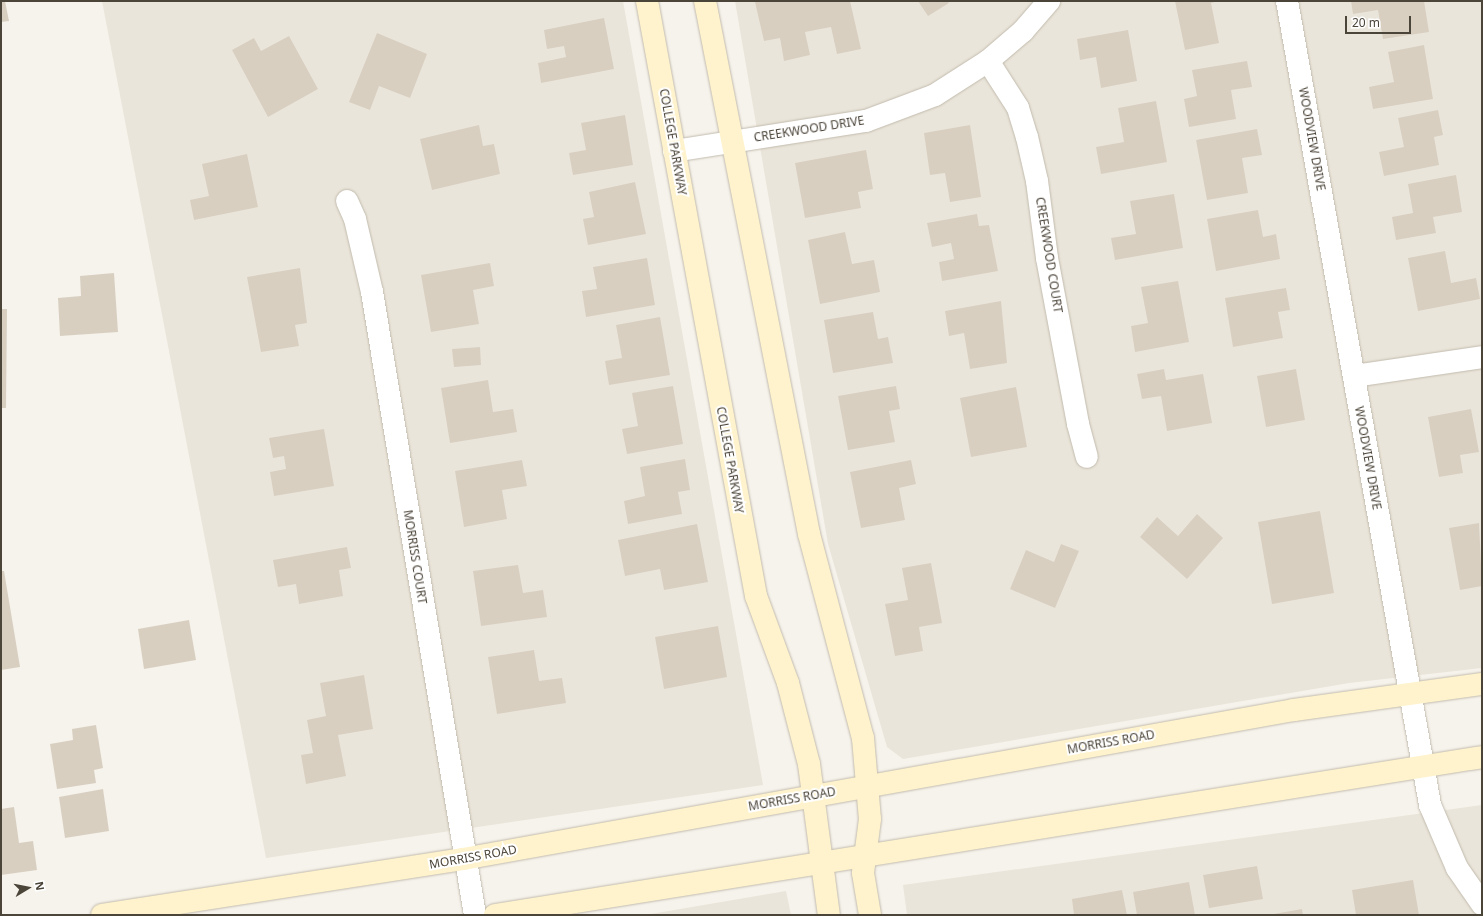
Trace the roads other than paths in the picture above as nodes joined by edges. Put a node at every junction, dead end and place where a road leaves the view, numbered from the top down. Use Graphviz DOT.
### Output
graph roads {
  1 [pos="647,1"];
  2 [pos="705,1"];
  3 [pos="1049,1"];
  4 [pos="1287,1"];
  5 [pos="988,61"];
  6 [pos="732,140"];
  7 [pos="674,151"];
  8 [pos="347,201"];
  9 [pos="1482,357"];
  10 [pos="1354,376"];
  11 [pos="1087,457"];
  12 [pos="1482,684"];
  13 [pos="1410,694"];
  14 [pos="1482,757"];
  15 [pos="1423,766"];
  16 [pos="868,785"];
  17 [pos="813,796"];
  18 [pos="865,858"];
  19 [pos="463,860"];
  20 [pos="820,861"];
  21 [pos="1482,904"];
  22 [pos="102,915"];
  23 [pos="475,915"];
  24 [pos="495,915"];
  25 [pos="829,915"];
  26 [pos="870,915"];
  1 -- 7 [label="main road, COLLEGE PARKWAY"];
  2 -- 6 [label="main road"];
  3 -- 5 [label="street, CREEKWOOD DRIVE"];
  4 -- 10 [label="street, WOODVIEW DRIVE"];
  5 -- 6 [label="street, CREEKWOOD DRIVE"];
  5 -- 11 [label="street, CREEKWOOD COURT"];
  6 -- 7 [label="street, CREEKWOOD DRIVE"];
  6 -- 16 [label="main road"];
  7 -- 17 [label="main road, COLLEGE PARKWAY"];
  8 -- 19 [label="street, MORRISS COURT"];
  9 -- 10 [label="street"];
  10 -- 13 [label="street, WOODVIEW DRIVE"];
  12 -- 13 [label="main road, MORRISS ROAD"];
  13 -- 15 [label="street, WOODVIEW DRIVE"];
  13 -- 16 [label="main road, MORRISS ROAD"];
  14 -- 15 [label="main road"];
  15 -- 18 [label="main road"];
  15 -- 21 [label="street, WOODVIEW DRIVE"];
  16 -- 17 [label="main road, MORRISS ROAD"];
  16 -- 18 [label="main road"];
  17 -- 19 [label="main road, MORRISS ROAD"];
  17 -- 20 [label="main road, COLLEGE PARKWAY"];
  18 -- 20 [label="main road"];
  18 -- 26 [label="main road"];
  19 -- 22 [label="main road, MORRISS ROAD"];
  19 -- 23 [label="street, MORRISS COURT"];
  20 -- 24 [label="main road"];
  20 -- 25 [label="main road, COLLEGE PARKWAY"];
}
